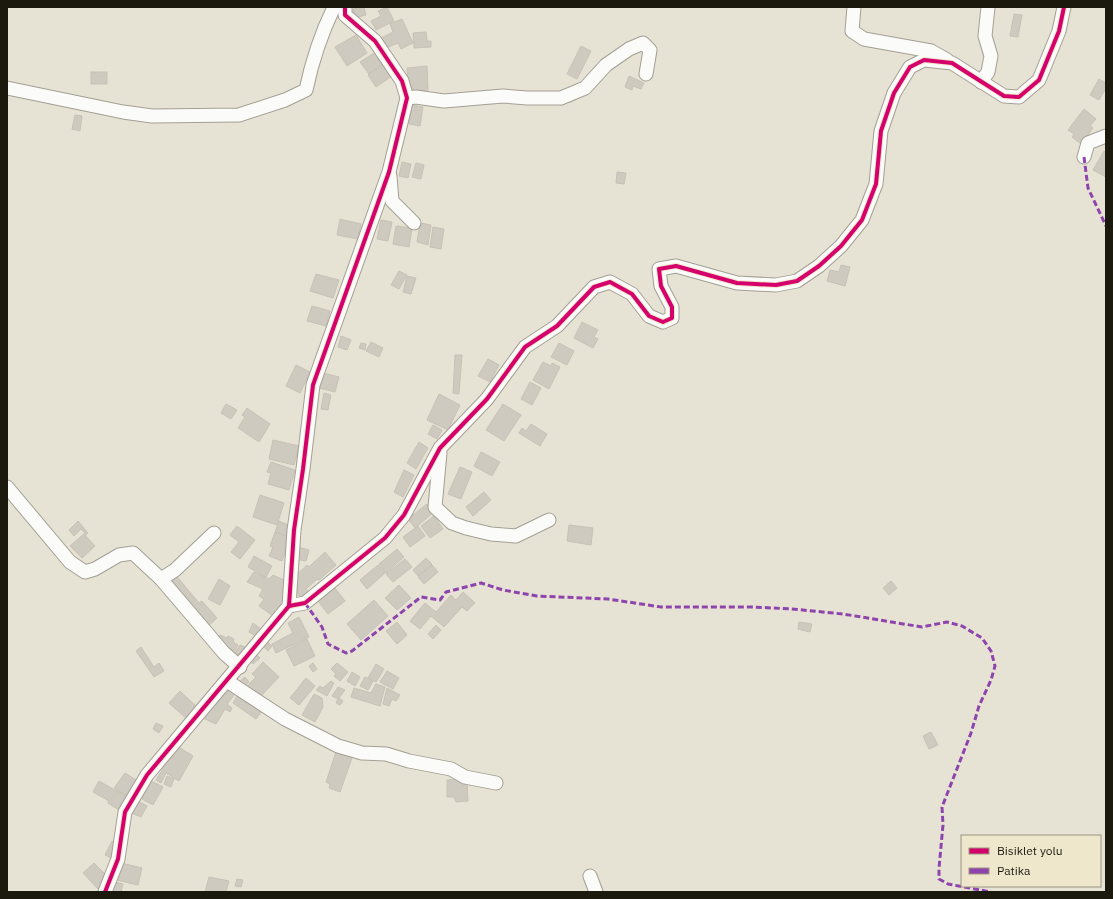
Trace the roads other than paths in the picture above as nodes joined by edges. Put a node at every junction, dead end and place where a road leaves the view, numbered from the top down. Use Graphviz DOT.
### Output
graph roads {
  1 [pos="334,7"];
  2 [pos="345,7"];
  3 [pos="854,7"];
  4 [pos="988,7"];
  5 [pos="1064,7"];
  6 [pos="952,63"];
  7 [pos="646,74"];
  8 [pos="980,82"];
  9 [pos="7,88"];
  10 [pos="406,98"];
  11 [pos="1106,136"];
  12 [pos="1084,156"];
  13 [pos="389,172"];
  14 [pos="414,223"];
  15 [pos="440,448"];
  16 [pos="7,487"];
  17 [pos="549,520"];
  18 [pos="214,533"];
  19 [pos="161,579"];
  20 [pos="289,606"];
  21 [pos="240,667"];
  22 [pos="227,681"];
  23 [pos="496,783"];
  24 [pos="590,876"];
  25 [pos="105,892"];
  26 [pos="596,892"];
  1 -- 9 [label="street"];
  2 -- 10 [label="street"];
  3 -- 6 [label="street"];
  4 -- 8 [label="street"];
  5 -- 8 [label="street"];
  6 -- 8 [label="street"];
  6 -- 15 [label="street"];
  7 -- 10 [label="street"];
  10 -- 13 [label="street"];
  11 -- 12 [label="street"];
  13 -- 14 [label="street"];
  13 -- 20 [label="street"];
  15 -- 17 [label="street"];
  15 -- 20 [label="street"];
  16 -- 19 [label="street"];
  18 -- 19 [label="street"];
  19 -- 21 [label="street"];
  20 -- 21 [label="street"];
  21 -- 22 [label="street"];
  22 -- 23 [label="street"];
  22 -- 25 [label="street"];
  24 -- 26 [label="street"];
}
